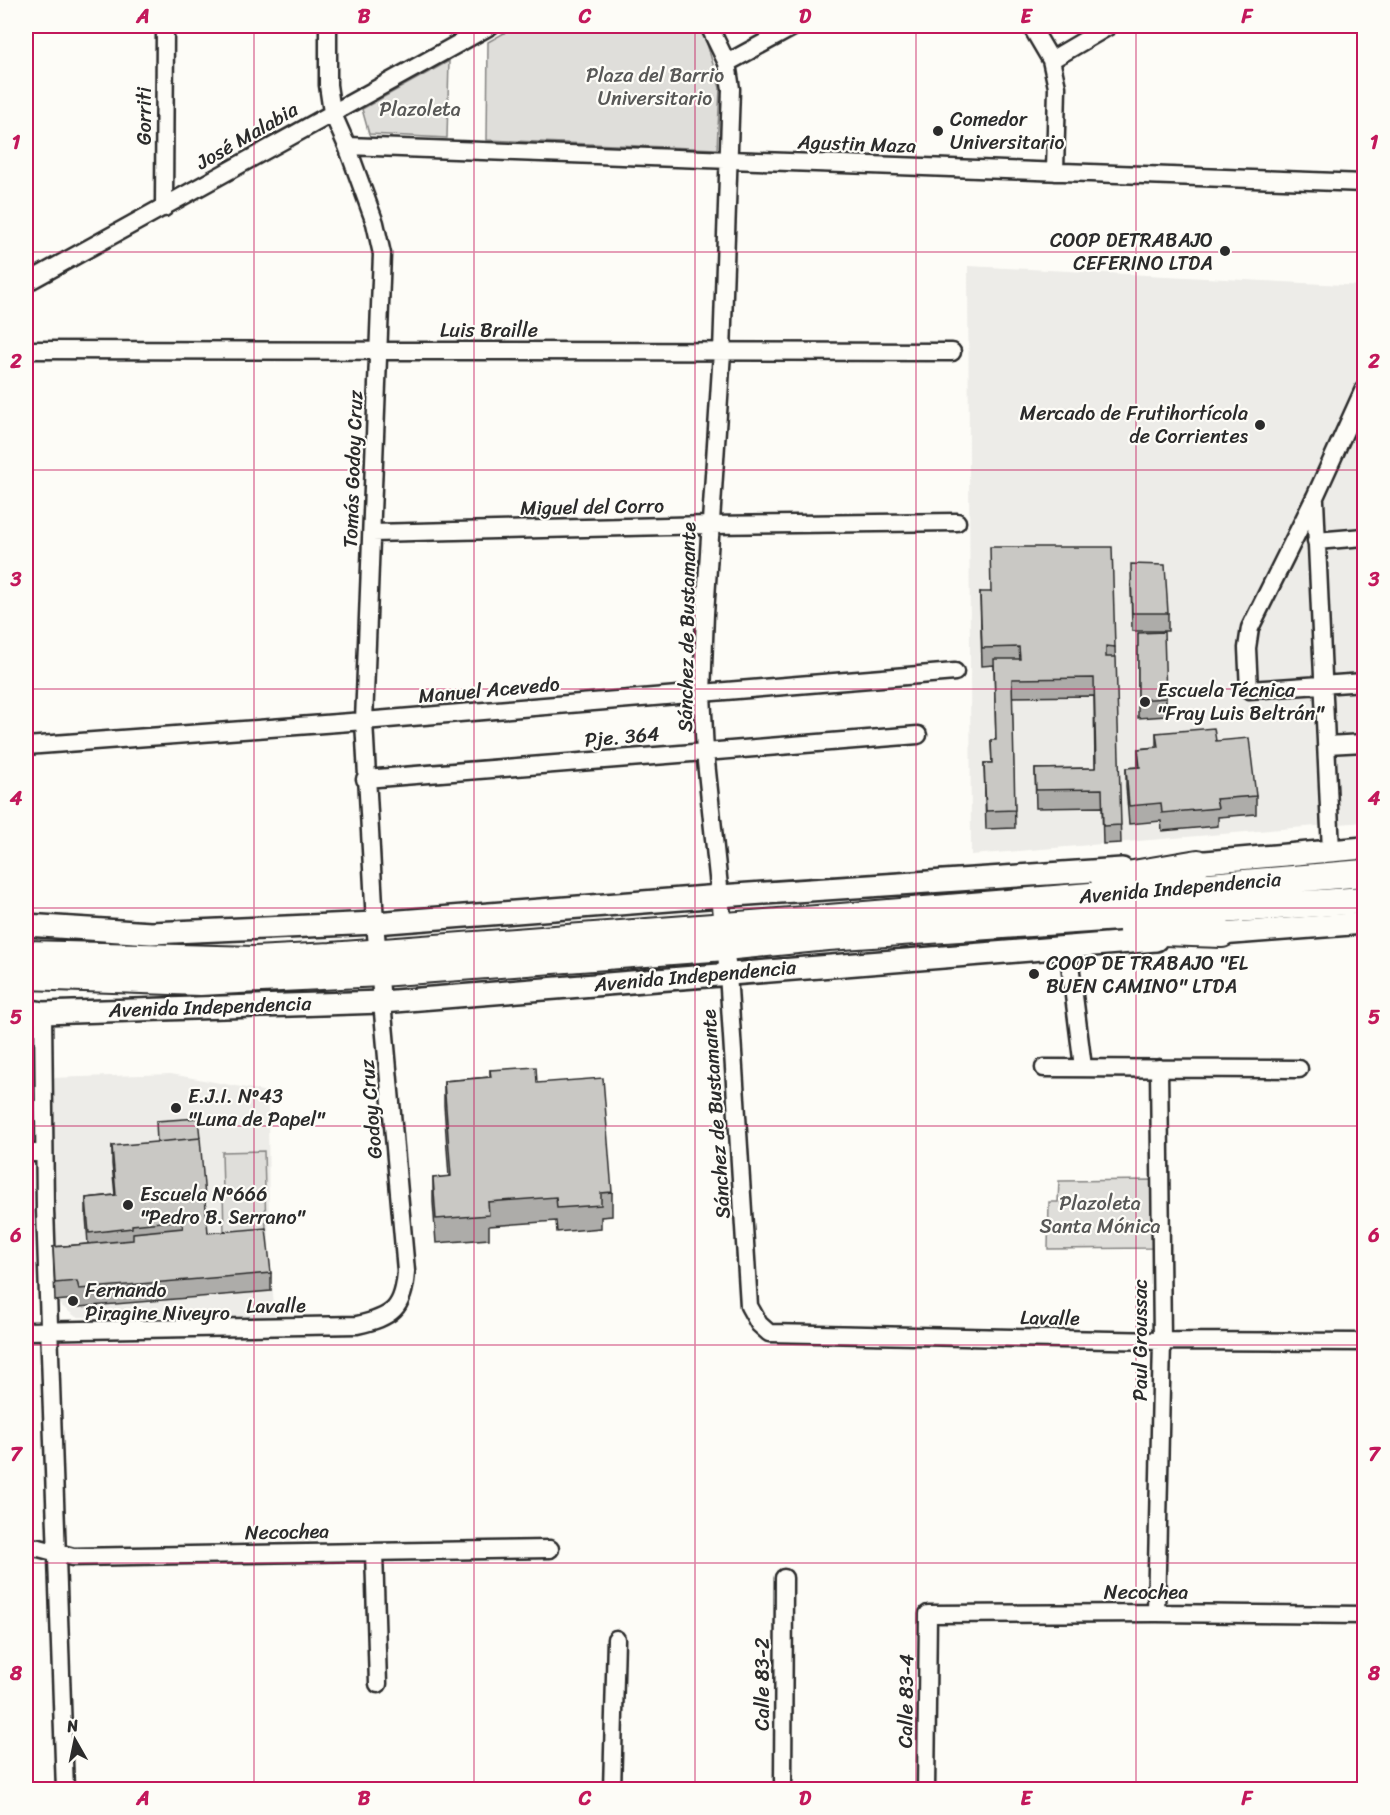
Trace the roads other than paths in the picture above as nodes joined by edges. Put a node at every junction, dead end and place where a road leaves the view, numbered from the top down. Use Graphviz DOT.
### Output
graph roads {
  1 [pos="165,26"];
  2 [pos="328,26"];
  3 [pos="490,26"];
  4 [pos="709,26"];
  5 [pos="795,26"];
  6 [pos="1031,26"];
  7 [pos="1109,26"];
  8 [pos="1051,60"];
  9 [pos="727,63"];
  10 [pos="332,112"];
  11 [pos="347,146"];
  12 [pos="727,161"];
  13 [pos="1055,172"];
  14 [pos="1365,183"];
  15 [pos="164,208"];
  16 [pos="26,284"];
  17 [pos="26,350"];
  18 [pos="378,351"];
  19 [pos="722,352"];
  20 [pos="952,352"];
  21 [pos="1365,389"];
  22 [pos="1315,497"];
  23 [pos="957,522"];
  24 [pos="710,525"];
  25 [pos="372,533"];
  26 [pos="1365,537"];
  27 [pos="1316,541"];
  28 [pos="955,672"];
  29 [pos="1365,682"];
  30 [pos="1324,685"];
  31 [pos="702,694"];
  32 [pos="363,721"];
  33 [pos="918,735"];
  34 [pos="1365,742"];
  35 [pos="1327,745"];
  36 [pos="26,746"];
  37 [pos="705,752"];
  38 [pos="365,779"];
  39 [pos="1365,848"];
  40 [pos="1331,851"];
  41 [pos="1198,863"];
  42 [pos="1365,873"];
  43 [pos="720,896"];
  44 [pos="1365,900"];
  45 [pos="936,919"];
  46 [pos="375,923"];
  47 [pos="1365,923"];
  48 [pos="26,925"];
  49 [pos="1222,934"];
  50 [pos="724,937"];
  51 [pos="26,943"];
  52 [pos="1068,948"];
  53 [pos="26,954"];
  54 [pos="124,957"];
  55 [pos="379,962"];
  56 [pos="728,973"];
  57 [pos="26,976"];
  58 [pos="200,982"];
  59 [pos="26,992"];
  60 [pos="382,1002"];
  61 [pos="34,1011"];
  62 [pos="1083,1067"];
  63 [pos="1044,1068"];
  64 [pos="1159,1068"];
  65 [pos="1299,1069"];
  66 [pos="26,1153"];
  67 [pos="44,1153"];
  68 [pos="405,1291"];
  69 [pos="749,1306"];
  70 [pos="26,1332"];
  71 [pos="50,1332"];
  72 [pos="1162,1341"];
  73 [pos="1365,1341"];
  74 [pos="26,1547"];
  75 [pos="550,1549"];
  76 [pos="374,1552"];
  77 [pos="57,1553"];
  78 [pos="784,1578"];
  79 [pos="1156,1613"];
  80 [pos="928,1614"];
  81 [pos="1365,1616"];
  82 [pos="616,1639"];
  83 [pos="378,1684"];
  84 [pos="65,1790"];
  85 [pos="612,1790"];
  86 [pos="783,1790"];
  87 [pos="926,1790"];
  1 -- 15 [label="street, Gorriti"];
  2 -- 10 [label="street, Tomás Godoy Cruz"];
  3 -- 10 [label="street, José Malabia"];
  4 -- 9 [label="street, Sánchez de Bustamante"];
  5 -- 9 [label="street"];
  6 -- 8 [label="street"];
  7 -- 8 [label="street"];
  8 -- 13 [label="street"];
  9 -- 12 [label="street, Sánchez de Bustamante"];
  10 -- 11 [label="street, Tomás Godoy Cruz"];
  10 -- 15 [label="street, José Malabia"];
  11 -- 12 [label="street, Agustin Maza"];
  11 -- 18 [label="street, Tomás Godoy Cruz"];
  12 -- 13 [label="street, Agustin Maza"];
  12 -- 19 [label="street, Sánchez de Bustamante"];
  13 -- 14 [label="street, Agustin Maza"];
  15 -- 16 [label="street, José Malabia"];
  17 -- 18 [label="street, Luis Braille"];
  18 -- 19 [label="street, Luis Braille"];
  18 -- 25 [label="street, Tomás Godoy Cruz"];
  19 -- 20 [label="street, Luis Braille"];
  19 -- 24 [label="street, Sánchez de Bustamante"];
  21 -- 22 [label="street"];
  22 -- 27 [label="street"];
  22 -- 30 [label="street"];
  23 -- 24 [label="street, Miguel del Corro"];
  24 -- 25 [label="street, Miguel del Corro"];
  24 -- 31 [label="street, Sánchez de Bustamante"];
  25 -- 32 [label="street, Tomás Godoy Cruz"];
  26 -- 27 [label="street"];
  27 -- 30 [label="street"];
  28 -- 31 [label="street, Manuel Acevedo"];
  29 -- 30 [label="street"];
  30 -- 35 [label="street"];
  31 -- 32 [label="street, Manuel Acevedo"];
  31 -- 37 [label="street, Sánchez de Bustamante"];
  32 -- 36 [label="street, Manuel Acevedo"];
  32 -- 38 [label="street, Tomás Godoy Cruz"];
  33 -- 37 [label="street, Pje. 364"];
  34 -- 35 [label="street"];
  35 -- 40 [label="street"];
  37 -- 38 [label="street, Pje. 364"];
  37 -- 43 [label="street, Sánchez de Bustamante"];
  38 -- 46 [label="street, Tomás Godoy Cruz"];
  39 -- 40 [label="main road, Avenida Independencia"];
  40 -- 41 [label="main road, Avenida Independencia"];
  41 -- 43 [label="main road, Avenida Independencia"];
  41 -- 45 [label="highway"];
  42 -- 45 [label="highway, Avenida Independencia"];
  43 -- 46 [label="main road, Avenida Independencia"];
  43 -- 50 [label="street, Sánchez de Bustamante"];
  44 -- 45 [label="highway, Avenida Independencia"];
  45 -- 49 [label="highway"];
  45 -- 50 [label="highway, Avenida Independencia"];
  46 -- 48 [label="main road, Avenida Independencia"];
  46 -- 55 [label="street, Godoy Cruz"];
  47 -- 49 [label="main road, Avenida Independencia"];
  49 -- 52 [label="main road, Avenida Independencia"];
  50 -- 55 [label="highway, Avenida Independencia"];
  50 -- 56 [label="street, Sánchez de Bustamante"];
  51 -- 54 [label="highway"];
  52 -- 56 [label="main road, Avenida Independencia"];
  52 -- 62 [label="street"];
  53 -- 54 [label="highway, Avenida Independencia"];
  54 -- 55 [label="highway, Avenida Independencia"];
  55 -- 58 [label="highway, Avenida Independencia"];
  55 -- 60 [label="street, Godoy Cruz"];
  56 -- 60 [label="main road, Avenida Independencia"];
  56 -- 69 [label="street, Sánchez de Bustamante"];
  57 -- 58 [label="highway, Avenida Independencia"];
  58 -- 59 [label="highway"];
  60 -- 61 [label="main road, Avenida Independencia"];
  60 -- 68 [label="street, Godoy Cruz"];
  61 -- 67 [label="street"];
  62 -- 63 [label="street"];
  62 -- 64 [label="street"];
  64 -- 65 [label="street"];
  64 -- 72 [label="street, Paul Groussac"];
  66 -- 67 [label="street"];
  67 -- 71 [label="street"];
  68 -- 71 [label="street, Lavalle"];
  69 -- 72 [label="street, Lavalle"];
  70 -- 71 [label="street, Lavalle"];
  71 -- 77 [label="street"];
  72 -- 73 [label="street, Lavalle"];
  72 -- 79 [label="street, Paul Groussac"];
  74 -- 77 [label="street, Necochea"];
  75 -- 76 [label="street, Necochea"];
  76 -- 77 [label="street, Necochea"];
  76 -- 83 [label="street"];
  77 -- 84 [label="street"];
  78 -- 86 [label="street, Calle 83-2"];
  79 -- 80 [label="street, Necochea"];
  79 -- 81 [label="street, Necochea"];
  80 -- 87 [label="street, Calle 83-4"];
  82 -- 85 [label="street"];
}
